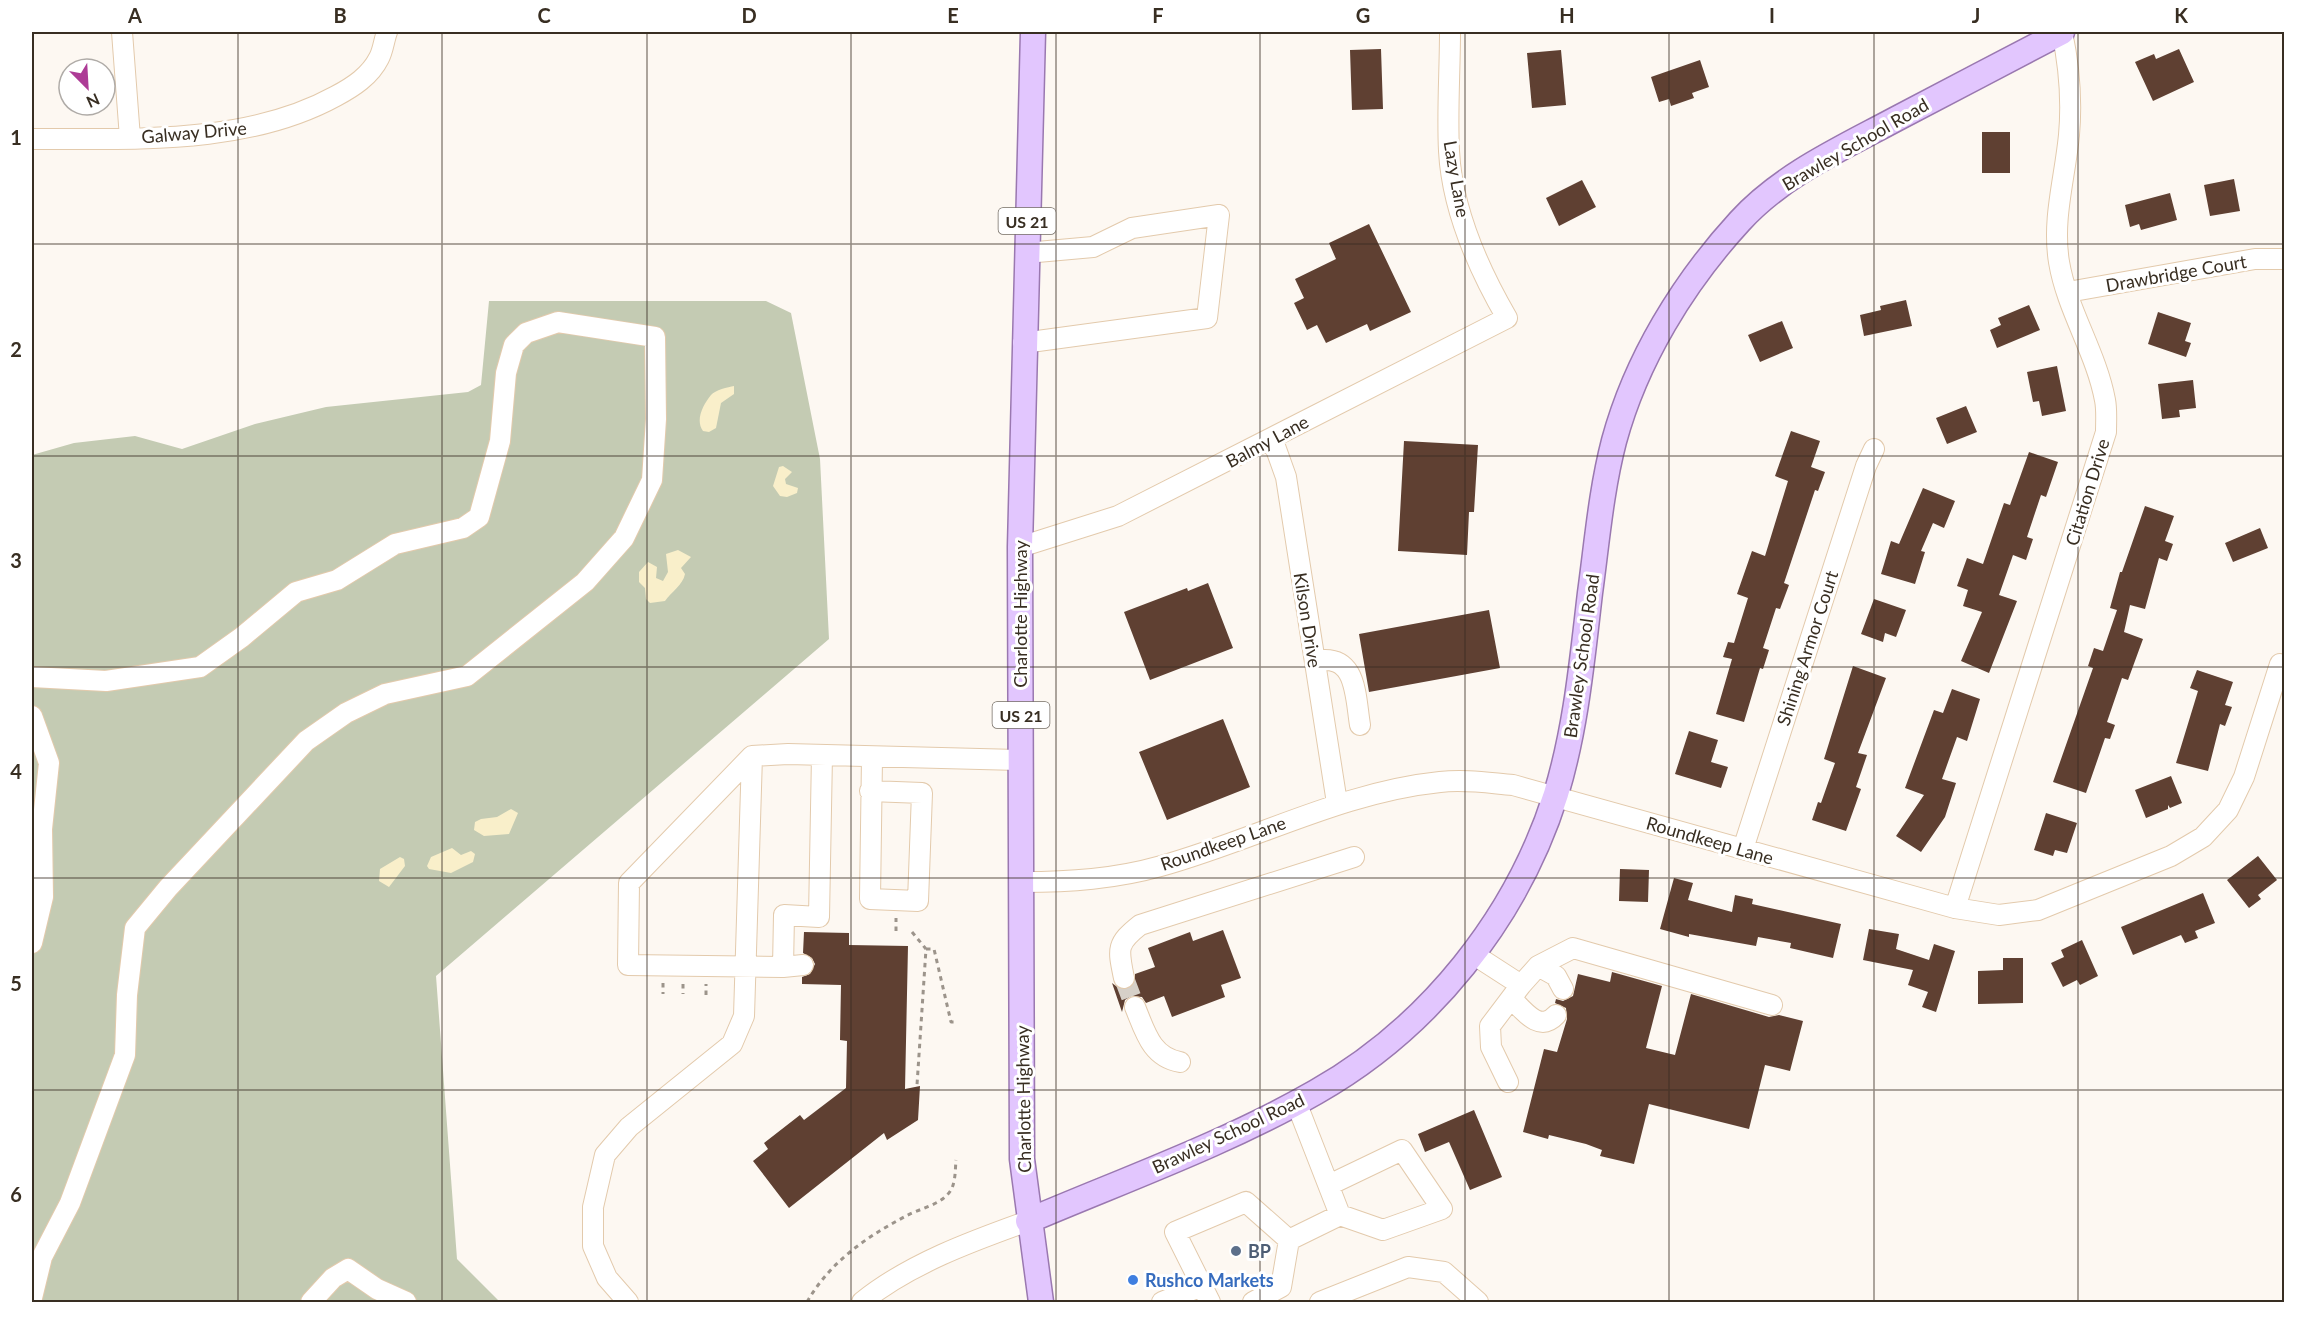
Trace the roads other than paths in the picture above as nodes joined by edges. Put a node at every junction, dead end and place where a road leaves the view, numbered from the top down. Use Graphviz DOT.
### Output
graph roads {
  1 [pos="122,32"];
  2 [pos="387,32"];
  3 [pos="1033,32"];
  4 [pos="1450,32"];
  5 [pos="2062,32"];
  6 [pos="130,138"];
  7 [pos="32,139"];
  8 [pos="1026,253"];
  9 [pos="2284,259"];
  10 [pos="2067,292"];
  11 [pos="1507,318"];
  12 [pos="1023,343"];
  13 [pos="1272,438"];
  14 [pos="1874,449"];
  15 [pos="1020,547"];
  16 [pos="1315,661"];
  17 [pos="2280,664"];
  18 [pos="32,677"];
  19 [pos="32,716"];
  20 [pos="1360,725"];
  21 [pos="822,755"];
  22 [pos="752,756"];
  23 [pos="872,758"];
  24 [pos="1021,760"];
  25 [pos="870,791"];
  26 [pos="1555,796"];
  27 [pos="1337,803"];
  28 [pos="1743,849"];
  29 [pos="1354,857"];
  30 [pos="1022,882"];
  31 [pos="1955,908"];
  32 [pos="32,943"];
  33 [pos="1473,954"];
  34 [pos="803,965"];
  35 [pos="746,966"];
  36 [pos="1538,966"];
  37 [pos="783,967"];
  38 [pos="1124,978"];
  39 [pos="1563,989"];
  40 [pos="1516,991"];
  41 [pos="1772,1005"];
  42 [pos="1135,1007"];
  43 [pos="1556,1015"];
  44 [pos="1180,1062"];
  45 [pos="1508,1082"];
  46 [pos="1296,1102"];
  47 [pos="1329,1185"];
  48 [pos="1340,1215"];
  49 [pos="1028,1221"];
  50 [pos="1288,1240"];
  51 [pos="1206,1294"];
  52 [pos="32,1298"];
  53 [pos="868,1301"];
  54 [pos="1328,1301"];
  55 [pos="311,1302"];
  56 [pos="406,1302"];
  57 [pos="628,1302"];
  58 [pos="1041,1302"];
  59 [pos="1162,1302"];
  60 [pos="1253,1302"];
  61 [pos="1478,1302"];
  1 -- 6 [label="street"];
  2 -- 6 [label="street, Galway Drive"];
  3 -- 8 [label="main road, Charlotte Highway / US 21"];
  4 -- 11 [label="street, Lazy Lane"];
  5 -- 10 [label="street, Citation Drive"];
  5 -- 26 [label="main road, Brawley School Road"];
  6 -- 7 [label="street, Galway Drive"];
  8 -- 12 [label="main road, Charlotte Highway / US 21"];
  8 -- 12 [label="street"];
  9 -- 10 [label="street, Drawbridge Court"];
  10 -- 31 [label="street, Citation Drive"];
  11 -- 13 [label="street, Balmy Lane"];
  12 -- 15 [label="main road, Charlotte Highway / US 21"];
  13 -- 15 [label="street, Balmy Lane"];
  13 -- 16 [label="street, Kilson Drive"];
  14 -- 28 [label="street, Shining Armor Court"];
  15 -- 24 [label="main road, Charlotte Highway / US 21"];
  16 -- 20 [label="street"];
  16 -- 27 [label="street, Kilson Drive"];
  17 -- 31 [label="street, Roundkeep Lane"];
  18 -- 52 [label="street"];
  19 -- 32 [label="street"];
  21 -- 22 [label="street"];
  21 -- 23 [label="street"];
  21 -- 37 [label="street"];
  22 -- 35 [label="street"];
  22 -- 35 [label="street"];
  23 -- 24 [label="street"];
  23 -- 25 [label="street"];
  24 -- 30 [label="main road, Charlotte Highway / US 21"];
  25 -- 25 [label="street"];
  26 -- 27 [label="street, Roundkeep Lane"];
  26 -- 28 [label="street, Roundkeep Lane"];
  26 -- 33 [label="main road, Brawley School Road"];
  27 -- 30 [label="street, Roundkeep Lane"];
  28 -- 31 [label="street, Roundkeep Lane"];
  29 -- 38 [label="street"];
  30 -- 49 [label="main road, Charlotte Highway / US 21"];
  33 -- 40 [label="street"];
  33 -- 46 [label="main road, Brawley School Road"];
  34 -- 37 [label="street"];
  35 -- 37 [label="street"];
  35 -- 57 [label="street"];
  36 -- 39 [label="street"];
  36 -- 40 [label="street"];
  36 -- 41 [label="street"];
  40 -- 43 [label="street"];
  40 -- 45 [label="street"];
  42 -- 44 [label="street"];
  46 -- 47 [label="street"];
  46 -- 49 [label="main road, Brawley School Road"];
  47 -- 48 [label="street"];
  47 -- 48 [label="street"];
  48 -- 50 [label="street"];
  49 -- 53 [label="street"];
  49 -- 58 [label="main road, Charlotte Highway / US 21"];
  50 -- 51 [label="street"];
  50 -- 60 [label="street"];
  51 -- 59 [label="street"];
  54 -- 61 [label="street"];
  55 -- 56 [label="street"];
}
